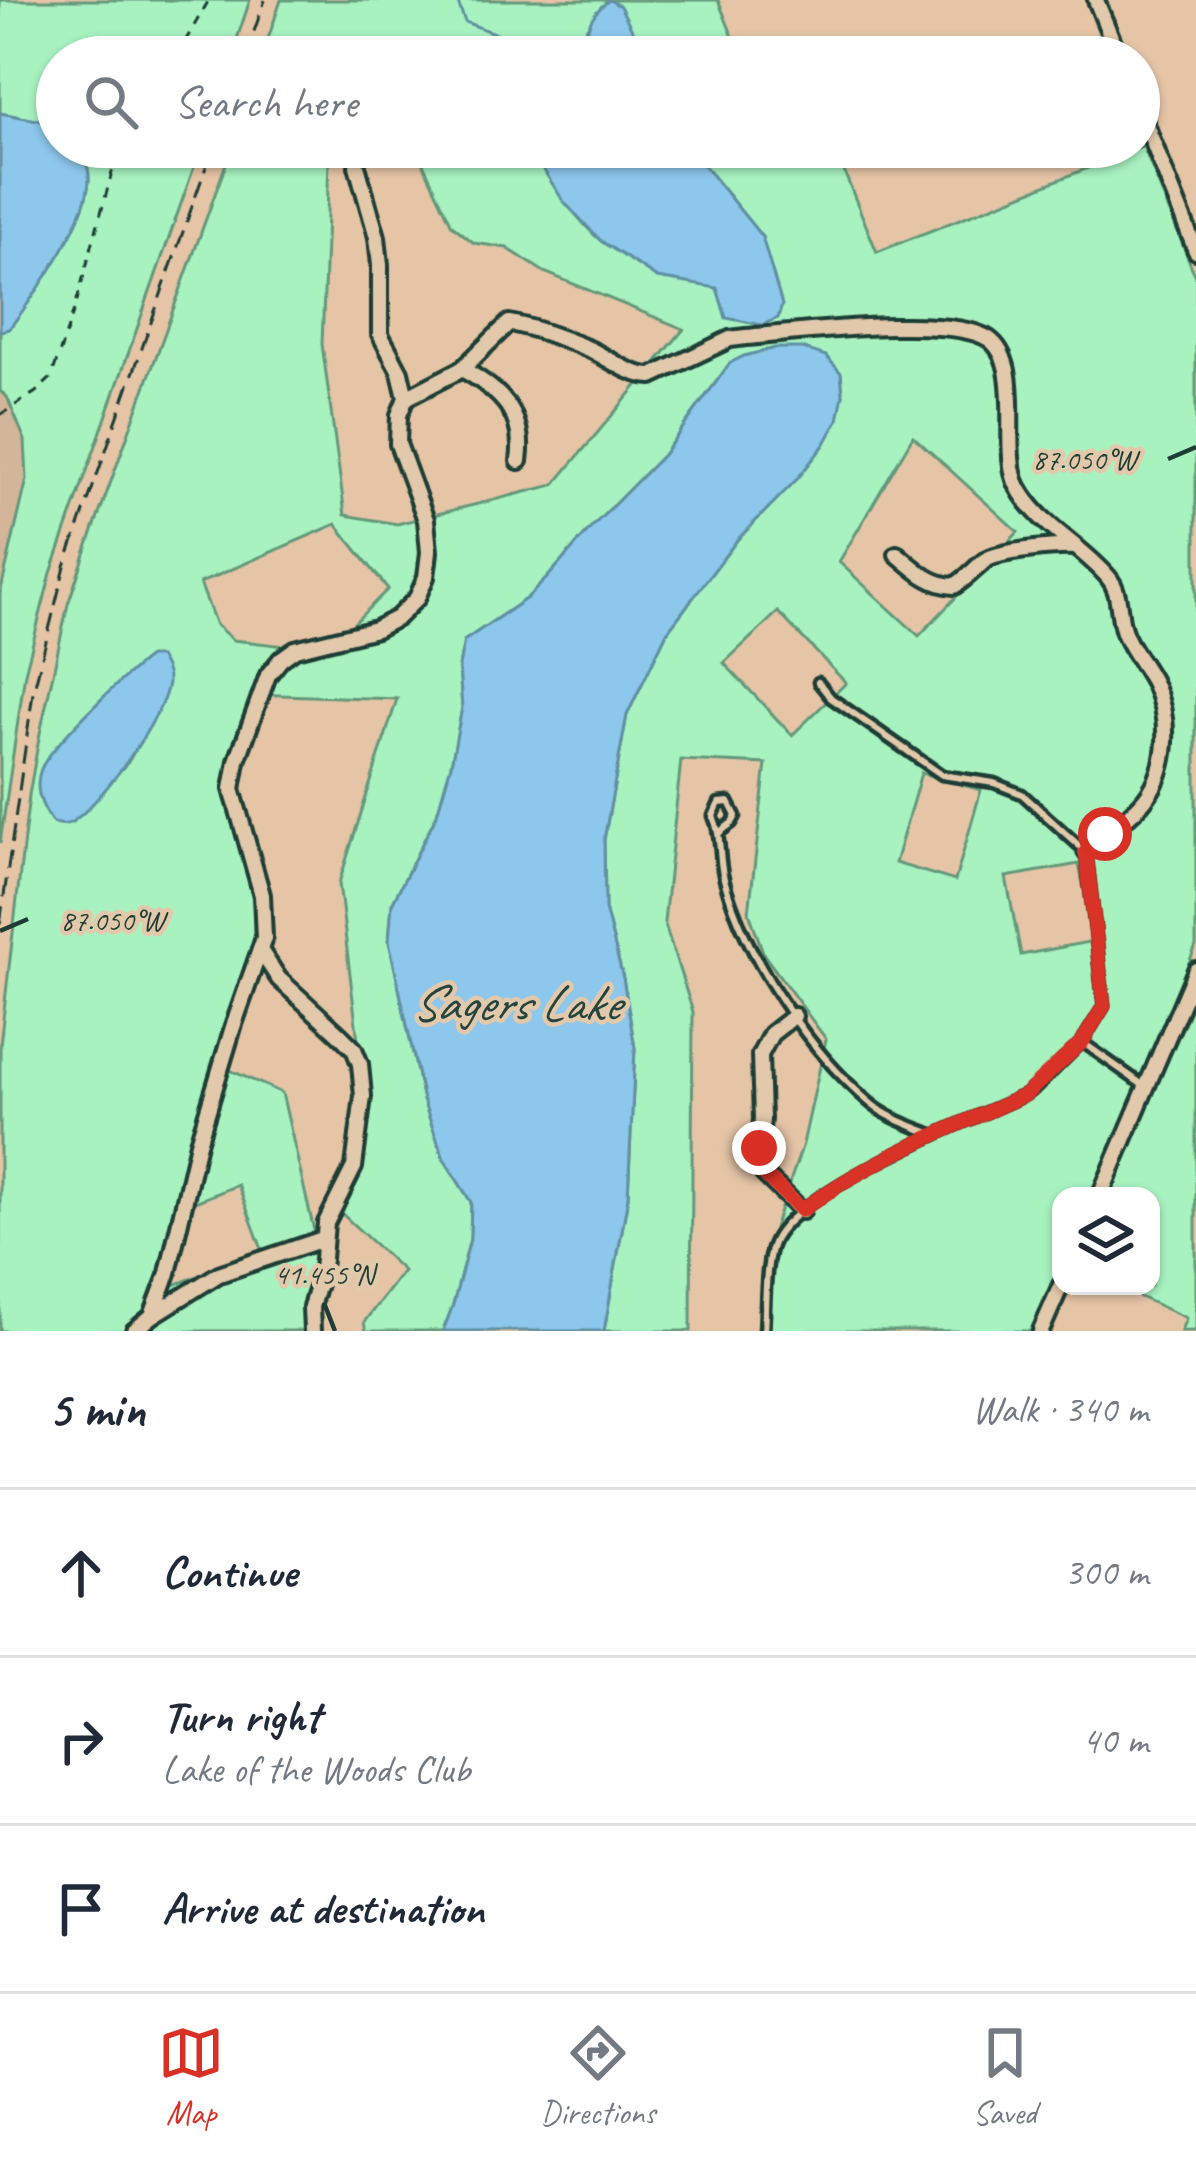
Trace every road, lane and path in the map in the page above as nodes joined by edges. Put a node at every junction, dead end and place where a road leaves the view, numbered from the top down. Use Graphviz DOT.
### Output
graph roads {
  1 [pos="209,0"];
  2 [pos="1096,0"];
  3 [pos="188,36"];
  4 [pos="1111,36"];
  5 [pos="1160,160"];
  6 [pos="113,168"];
  7 [pos="358,168"];
  8 [pos="1196,251"];
  9 [pos="462,369"];
  10 [pos="406,398"];
  11 [pos="0,415"];
  12 [pos="519,461"];
  13 [pos="1075,548"];
  14 [pos="897,554"];
  15 [pos="818,682"];
  16 [pos="720,832"];
  17 [pos="1086,852"];
  18 [pos="260,950"];
  19 [pos="1196,970"];
  20 [pos="794,1016"];
  21 [pos="1082,1042"];
  22 [pos="1147,1088"];
  23 [pos="935,1135"];
  24 [pos="1104,1187"];
  25 [pos="802,1210"];
  26 [pos="323,1239"];
  27 [pos="1057,1295"];
  28 [pos="152,1316"];
  29 [pos="134,1331"];
  30 [pos="312,1331"];
  31 [pos="764,1331"];
  32 [pos="1041,1331"];
  1 -- 3 [label="path"];
  2 -- 4 [label="street"];
  5 -- 8 [label="street"];
  6 -- 11 [label="path"];
  7 -- 10 [label="street"];
  9 -- 10 [label="street"];
  9 -- 12 [label="street"];
  9 -- 13 [label="street"];
  10 -- 18 [label="street"];
  13 -- 14 [label="street"];
  13 -- 17 [label="street"];
  15 -- 17 [label="lane"];
  16 -- 16 [label="lane"];
  16 -- 20 [label="lane"];
  17 -- 21 [label="lane"];
  18 -- 26 [label="street"];
  18 -- 28 [label="street"];
  19 -- 22 [label="street"];
  20 -- 23 [label="lane"];
  20 -- 25 [label="street"];
  21 -- 22 [label="lane"];
  21 -- 23 [label="lane"];
  22 -- 24 [label="street"];
  23 -- 25 [label="lane"];
  25 -- 31 [label="lane"];
  26 -- 28 [label="street"];
  26 -- 30 [label="street"];
  27 -- 32 [label="street"];
  28 -- 29 [label="street"];
}
